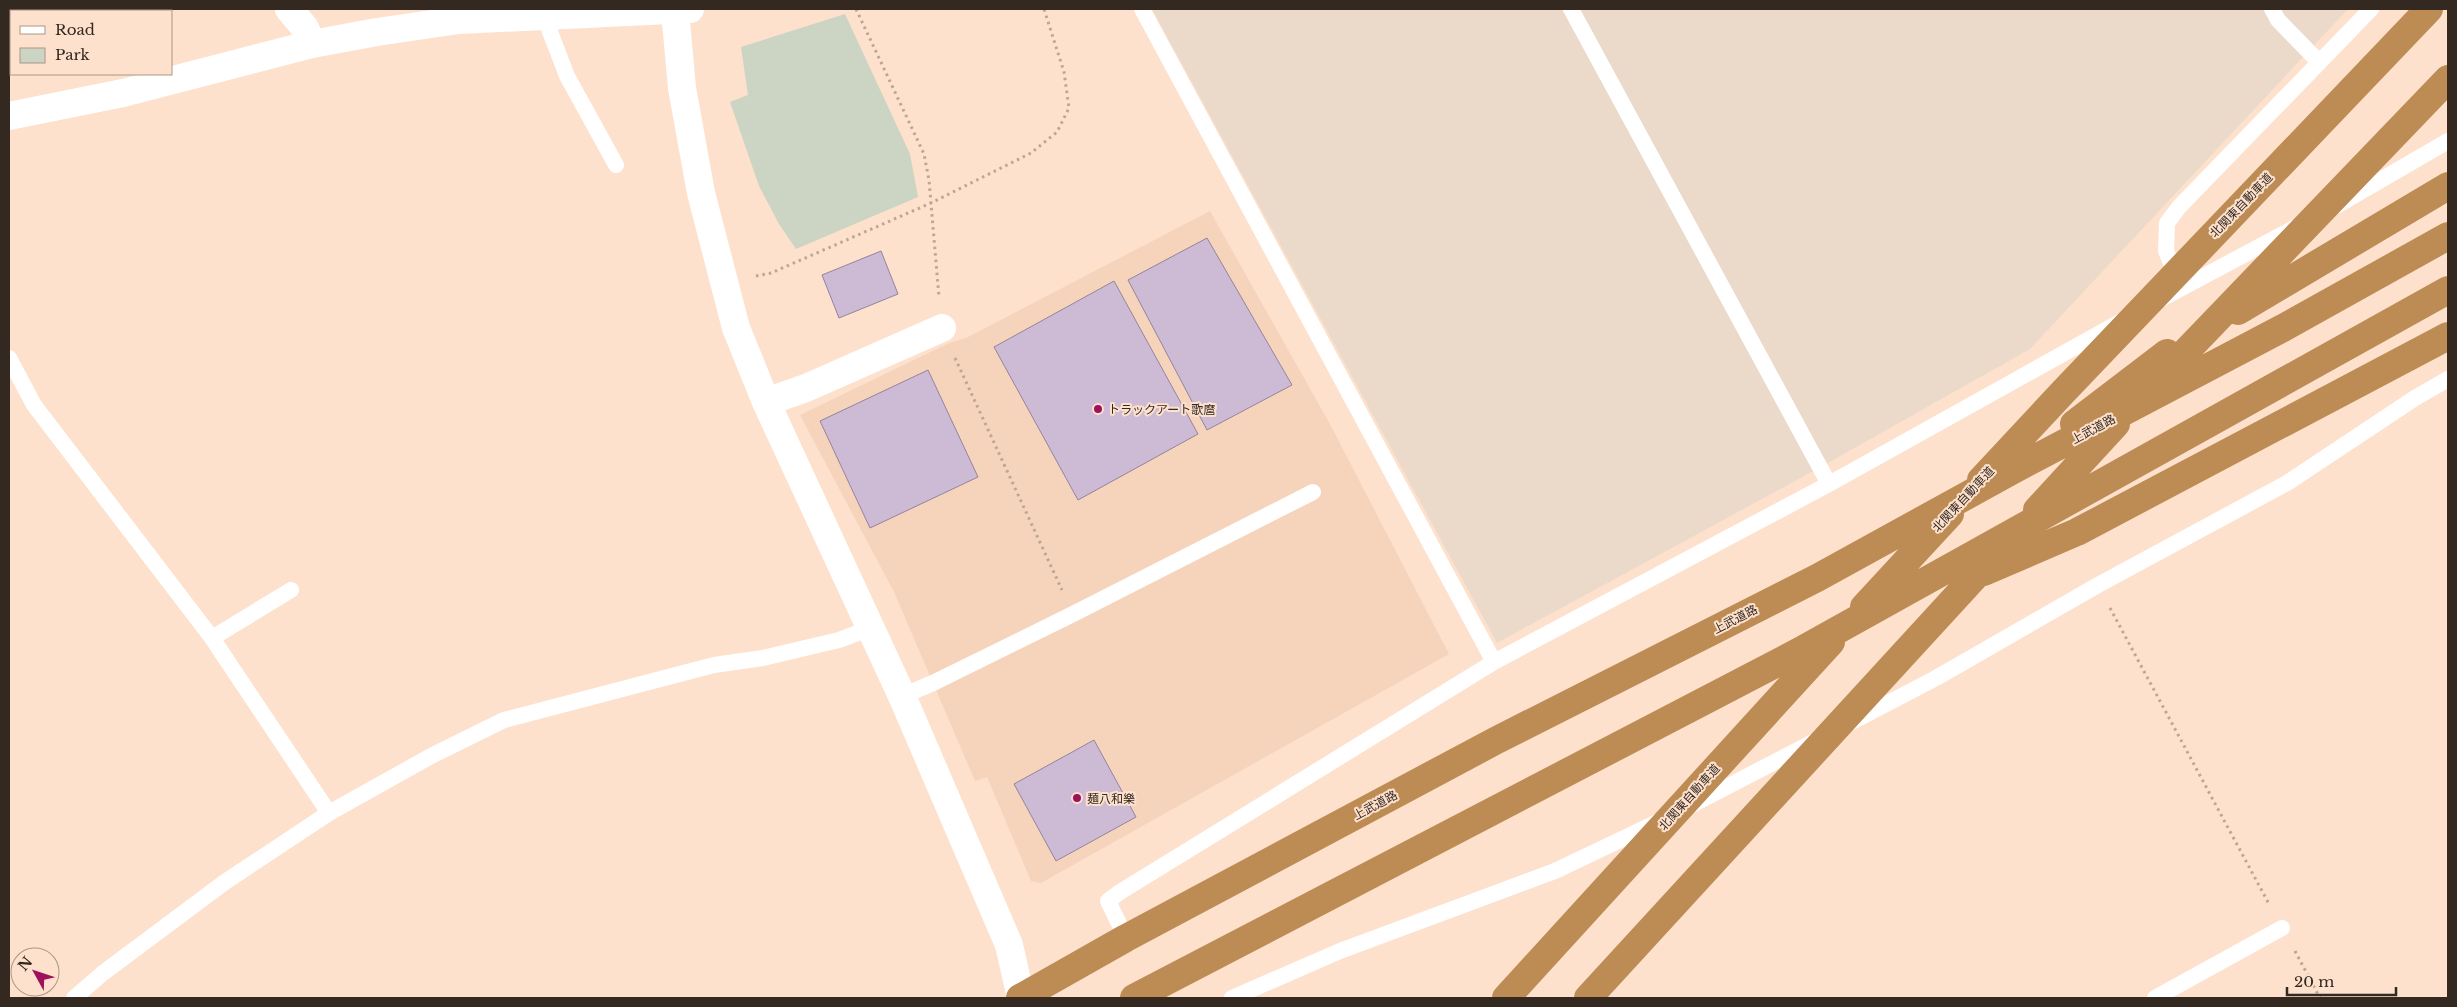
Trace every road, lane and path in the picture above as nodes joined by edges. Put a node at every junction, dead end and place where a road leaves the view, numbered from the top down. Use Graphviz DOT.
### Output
graph roads {
  1 [pos="289,9"];
  2 [pos="1044,9"];
  3 [pos="1142,9"];
  4 [pos="1571,9"];
  5 [pos="2272,9"];
  6 [pos="2371,9"];
  7 [pos="2429,9"];
  8 [pos="683,10"];
  9 [pos="544,16"];
  10 [pos="312,44"];
  11 [pos="2319,62"];
  12 [pos="2448,79"];
  13 [pos="9,116"];
  14 [pos="2448,141"];
  15 [pos="616,166"];
  16 [pos="2448,186"];
  17 [pos="2448,236"];
  18 [pos="724,284"];
  19 [pos="2181,288"];
  20 [pos="2448,290"];
  21 [pos="942,328"];
  22 [pos="2448,336"];
  23 [pos="9,358"];
  24 [pos="2448,379"];
  25 [pos="766,402"];
  26 [pos="2015,470"];
  27 [pos="1829,484"];
  28 [pos="1313,492"];
  29 [pos="2098,585"];
  30 [pos="291,590"];
  31 [pos="871,628"];
  32 [pos="212,638"];
  33 [pos="1800,651"];
  34 [pos="1494,662"];
  35 [pos="902,696"];
  36 [pos="329,813"];
  37 [pos="2282,928"];
  38 [pos="1126,938"];
  39 [pos="74,998"];
  40 [pos="1021,998"];
  41 [pos="1134,998"];
  42 [pos="1232,998"];
  43 [pos="1506,998"];
  44 [pos="1589,998"];
  45 [pos="2155,998"];
  46 [pos="2320,998"];
  1 -- 10 [label="street"];
  2 -- 18 [label="path"];
  3 -- 34 [label="lane"];
  4 -- 27 [label="lane"];
  5 -- 11 [label="lane"];
  6 -- 11 [label="lane"];
  7 -- 43 [label="highway, 北関東自動車道"];
  8 -- 9 [label="street"];
  8 -- 18 [label="street"];
  9 -- 10 [label="street"];
  9 -- 15 [label="lane"];
  10 -- 13 [label="street"];
  11 -- 19 [label="lane"];
  12 -- 44 [label="highway"];
  14 -- 19 [label="lane"];
  16 -- 26 [label="highway"];
  17 -- 26 [label="highway, 上武道路"];
  18 -- 25 [label="street"];
  19 -- 27 [label="lane"];
  20 -- 33 [label="highway"];
  21 -- 25 [label="street"];
  22 -- 33 [label="highway"];
  23 -- 32 [label="lane"];
  24 -- 29 [label="lane"];
  25 -- 31 [label="street"];
  26 -- 38 [label="highway, 上武道路"];
  27 -- 34 [label="lane"];
  28 -- 35 [label="lane"];
  29 -- 37 [label="path"];
  29 -- 42 [label="lane"];
  30 -- 32 [label="lane"];
  31 -- 35 [label="street"];
  31 -- 36 [label="lane"];
  32 -- 36 [label="lane"];
  33 -- 41 [label="highway"];
  34 -- 38 [label="lane"];
  35 -- 40 [label="street"];
  36 -- 39 [label="lane"];
  37 -- 45 [label="lane"];
  37 -- 46 [label="path"];
  38 -- 40 [label="highway, 上武道路"];
}
